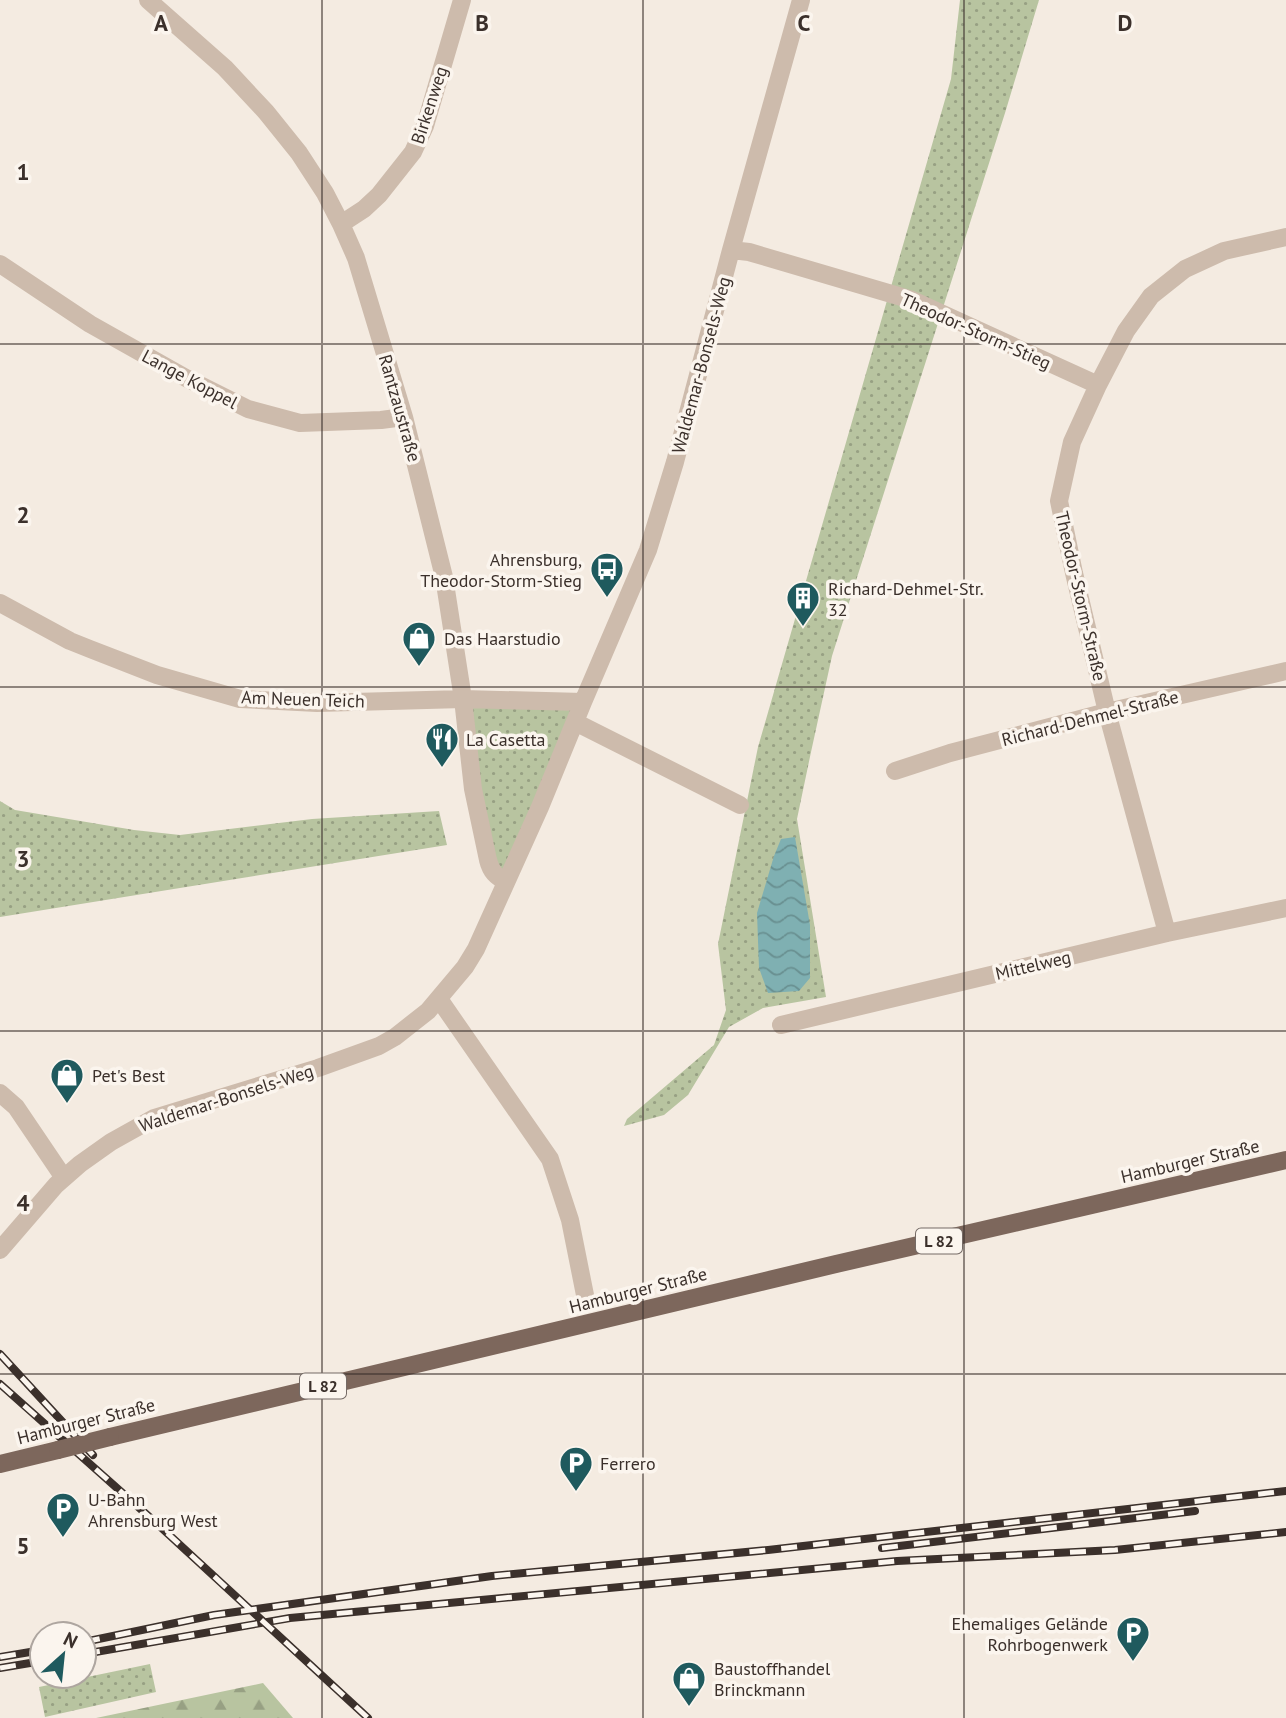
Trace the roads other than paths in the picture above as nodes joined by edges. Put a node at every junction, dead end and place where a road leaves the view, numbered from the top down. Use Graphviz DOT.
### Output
graph roads {
  1 [pos="148,0"];
  2 [pos="461,0"];
  3 [pos="801,0"];
  4 [pos="341,224"];
  5 [pos="1286,237"];
  6 [pos="730,250"];
  7 [pos="0,264"];
  8 [pos="1098,385"];
  9 [pos="404,417"];
  10 [pos="0,603"];
  11 [pos="1286,671"];
  12 [pos="463,699"];
  13 [pos="583,702"];
  14 [pos="1107,712"];
  15 [pos="575,722"];
  16 [pos="895,771"];
  17 [pos="740,806"];
  18 [pos="506,882"];
  19 [pos="1286,908"];
  20 [pos="1167,933"];
  21 [pos="439,999"];
  22 [pos="781,1025"];
  23 [pos="0,1093"];
  24 [pos="1286,1160"];
  25 [pos="64,1178"];
  26 [pos="0,1250"];
  27 [pos="585,1295"];
  28 [pos="0,1464"];
  1 -- 4 [label="street, Rantzaustraße"];
  2 -- 4 [label="street, Birkenweg"];
  3 -- 6 [label="street, Waldemar-Bonsels-Weg"];
  4 -- 9 [label="street, Rantzaustraße"];
  5 -- 8 [label="street, Theodor-Storm-Straße"];
  6 -- 8 [label="street, Theodor-Storm-Stieg"];
  6 -- 13 [label="street, Waldemar-Bonsels-Weg"];
  7 -- 9 [label="street, Lange Koppel"];
  8 -- 14 [label="street, Theodor-Storm-Straße"];
  9 -- 12 [label="street, Rantzaustraße"];
  10 -- 12 [label="street, Am Neuen Teich"];
  11 -- 14 [label="street, Richard-Dehmel-Straße"];
  12 -- 13 [label="street, Am Neuen Teich"];
  12 -- 18 [label="street, Rantzaustraße"];
  13 -- 15 [label="street, Waldemar-Bonsels-Weg"];
  14 -- 16 [label="street, Richard-Dehmel-Straße"];
  14 -- 20 [label="street, Theodor-Storm-Straße"];
  15 -- 17 [label="street"];
  15 -- 18 [label="street, Waldemar-Bonsels-Weg"];
  18 -- 21 [label="street, Waldemar-Bonsels-Weg"];
  19 -- 20 [label="street, Mittelweg"];
  20 -- 22 [label="street, Mittelweg"];
  21 -- 25 [label="street, Waldemar-Bonsels-Weg"];
  21 -- 27 [label="street"];
  23 -- 25 [label="street"];
  24 -- 28 [label="main road, Hamburger Straße / L 82, bridge"];
  25 -- 26 [label="street, Waldemar-Bonsels-Weg"];
}
